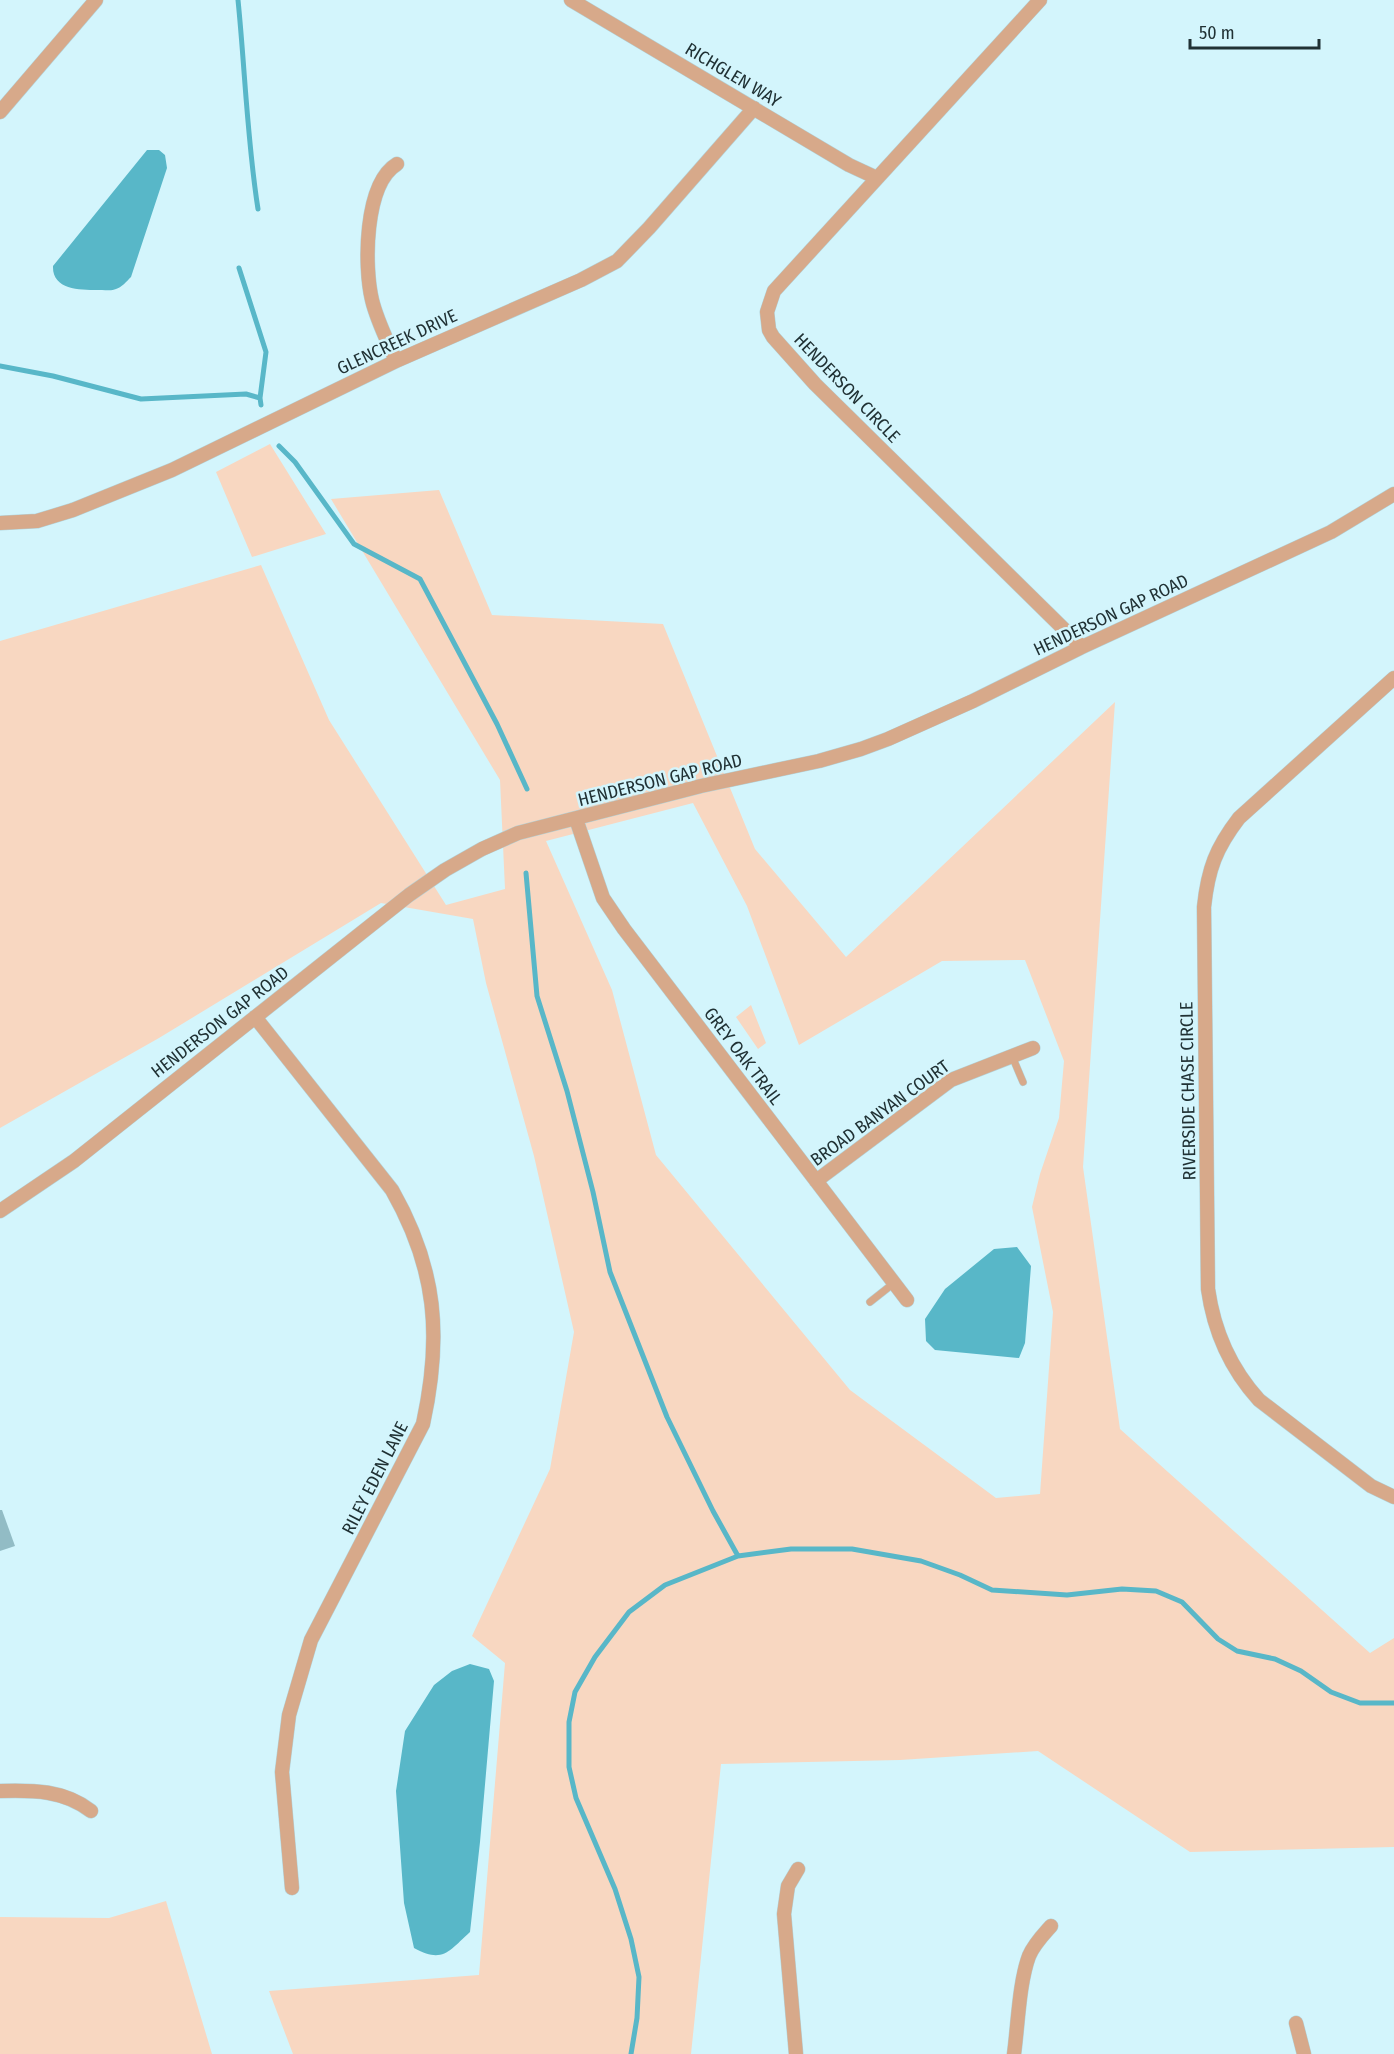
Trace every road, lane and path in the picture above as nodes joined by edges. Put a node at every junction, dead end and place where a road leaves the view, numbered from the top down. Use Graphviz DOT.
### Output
graph roads {
  1 [pos="96,0"];
  2 [pos="571,0"];
  3 [pos="1040,0"];
  4 [pos="754,108"];
  5 [pos="0,112"];
  6 [pos="397,164"];
  7 [pos="877,178"];
  8 [pos="396,361"];
  9 [pos="1394,494"];
  10 [pos="0,523"];
  11 [pos="1082,647"];
  12 [pos="1394,678"];
  13 [pos="576,819"];
  14 [pos="255,1017"];
  15 [pos="1033,1048"];
  16 [pos="1012,1056"];
  17 [pos="1023,1082"];
  18 [pos="816,1181"];
  19 [pos="0,1211"];
  20 [pos="894,1283"];
  21 [pos="907,1300"];
  22 [pos="870,1302"];
  23 [pos="1394,1497"];
  24 [pos="0,1791"];
  25 [pos="91,1811"];
  26 [pos="798,1869"];
  27 [pos="292,1888"];
  28 [pos="1051,1926"];
  29 [pos="1296,2023"];
  30 [pos="796,2054"];
  31 [pos="1014,2054"];
  32 [pos="1304,2054"];
  1 -- 5 [label="street"];
  2 -- 4 [label="street, RICHGLEN WAY"];
  3 -- 7 [label="street, HENDERSON CIRCLE"];
  4 -- 7 [label="street, RICHGLEN WAY"];
  4 -- 8 [label="street, GLENCREEK DRIVE"];
  6 -- 8 [label="street"];
  7 -- 11 [label="street, HENDERSON CIRCLE"];
  8 -- 10 [label="street, GLENCREEK DRIVE"];
  9 -- 11 [label="street, HENDERSON GAP ROAD"];
  11 -- 13 [label="street, HENDERSON GAP ROAD"];
  12 -- 23 [label="street, RIVERSIDE CHASE CIRCLE"];
  13 -- 14 [label="street, HENDERSON GAP ROAD"];
  13 -- 18 [label="street, GREY OAK TRAIL"];
  14 -- 19 [label="street, HENDERSON GAP ROAD"];
  14 -- 27 [label="street, RILEY EDEN LANE"];
  15 -- 16 [label="street, BROAD BANYAN COURT"];
  16 -- 17 [label="lane"];
  16 -- 18 [label="street, BROAD BANYAN COURT"];
  18 -- 20 [label="street, GREY OAK TRAIL"];
  20 -- 21 [label="street, GREY OAK TRAIL"];
  20 -- 22 [label="lane"];
  24 -- 25 [label="street"];
  26 -- 30 [label="street"];
  28 -- 31 [label="street"];
  29 -- 32 [label="street"];
}
